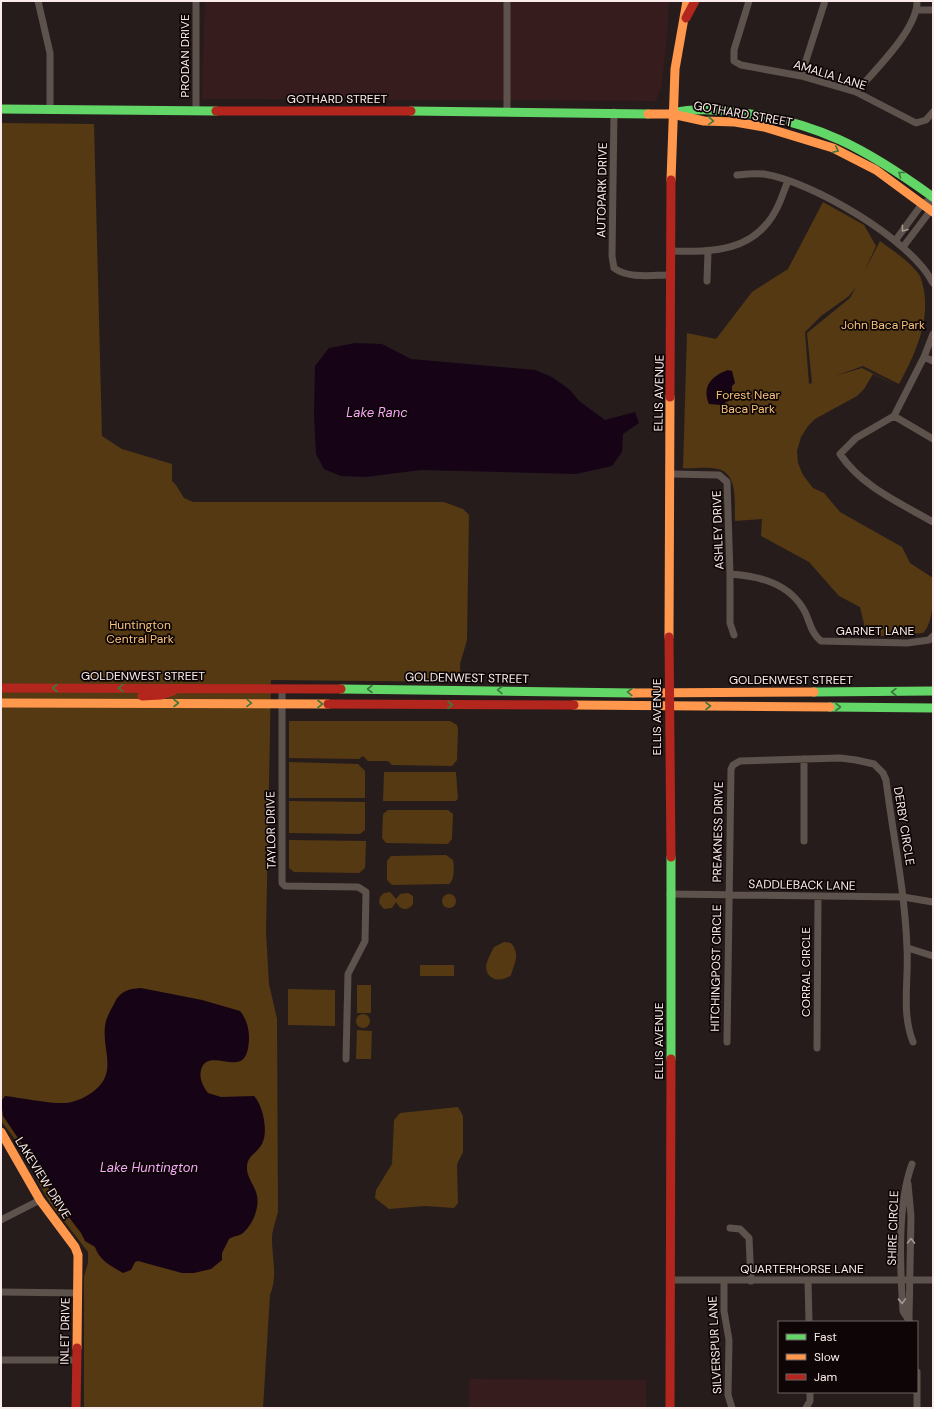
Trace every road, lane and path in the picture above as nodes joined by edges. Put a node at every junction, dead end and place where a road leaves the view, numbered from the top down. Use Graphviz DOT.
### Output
graph roads {
  1 [pos="38,1"];
  2 [pos="196,1"];
  3 [pos="507,1"];
  4 [pos="686,1"];
  5 [pos="695,1"];
  6 [pos="749,1"];
  7 [pos="825,1"];
  8 [pos="917,1"];
  9 [pos="917,10"];
  10 [pos="933,10"];
  11 [pos="682,26"];
  12 [pos="801,76"];
  13 [pos="856,92"];
  14 [pos="50,108"];
  15 [pos="1,109"];
  16 [pos="196,111"];
  17 [pos="507,111"];
  18 [pos="614,112"];
  19 [pos="933,112"];
  20 [pos="672,114"];
  21 [pos="737,175"];
  22 [pos="788,181"];
  23 [pos="933,197"];
  24 [pos="922,204"];
  25 [pos="932,208"];
  26 [pos="895,241"];
  27 [pos="903,247"];
  28 [pos="671,251"];
  29 [pos="708,252"];
  30 [pos="671,275"];
  31 [pos="707,281"];
  32 [pos="933,283"];
  33 [pos="933,334"];
  34 [pos="924,357"];
  35 [pos="933,361"];
  36 [pos="894,416"];
  37 [pos="933,438"];
  38 [pos="670,474"];
  39 [pos="933,522"];
  40 [pos="730,574"];
  41 [pos="734,635"];
  42 [pos="931,638"];
  43 [pos="1,688"];
  44 [pos="94,688"];
  45 [pos="176,688"];
  46 [pos="282,689"];
  47 [pos="933,691"];
  48 [pos="669,693"];
  49 [pos="1,703"];
  50 [pos="95,703"];
  51 [pos="281,704"];
  52 [pos="669,706"];
  53 [pos="933,708"];
  54 [pos="804,759"];
  55 [pos="731,769"];
  56 [pos="804,841"];
  57 [pos="670,894"];
  58 [pos="728,895"];
  59 [pos="818,896"];
  60 [pos="904,897"];
  61 [pos="933,902"];
  62 [pos="908,948"];
  63 [pos="933,956"];
  64 [pos="727,1042"];
  65 [pos="913,1042"];
  66 [pos="817,1048"];
  67 [pos="346,1059"];
  68 [pos="1,1132"];
  69 [pos="912,1164"];
  70 [pos="907,1178"];
  71 [pos="40,1200"];
  72 [pos="1,1220"];
  73 [pos="730,1228"];
  74 [pos="78,1255"];
  75 [pos="670,1280"];
  76 [pos="724,1280"];
  77 [pos="751,1280"];
  78 [pos="808,1280"];
  79 [pos="902,1280"];
  80 [pos="910,1280"];
  81 [pos="933,1280"];
  82 [pos="1,1292"];
  83 [pos="78,1293"];
  84 [pos="809,1321"];
  85 [pos="909,1321"];
  86 [pos="1,1360"];
  87 [pos="76,1360"];
  88 [pos="810,1393"];
  89 [pos="917,1393"];
  90 [pos="76,1408"];
  91 [pos="670,1408"];
  92 [pos="732,1408"];
  93 [pos="806,1408"];
  94 [pos="917,1408"];
  1 -- 14 [label="street"];
  2 -- 16 [label="street, PRODAN DRIVE"];
  3 -- 17 [label="street"];
  4 -- 11 [label="street, ELLIS AVENUE"];
  5 -- 11 [label="street, ELLIS AVENUE"];
  6 -- 12 [label="street, AMALIA LANE"];
  7 -- 12 [label="street"];
  8 -- 9 [label="street"];
  9 -- 10 [label="street"];
  9 -- 13 [label="street"];
  11 -- 20 [label="street, ELLIS AVENUE"];
  12 -- 13 [label="street, AMALIA LANE"];
  13 -- 19 [label="street, AMALIA LANE"];
  14 -- 15 [label="street, GOTHARD STREET"];
  14 -- 16 [label="street, GOTHARD STREET"];
  16 -- 17 [label="street, GOTHARD STREET"];
  17 -- 18 [label="street, GOTHARD STREET"];
  18 -- 20 [label="street, GOTHARD STREET"];
  18 -- 30 [label="street, AUTOPARK DRIVE"];
  23 -- 20 [label="street, GOTHARD STREET, one-way"];
  20 -- 24 [label="street, GOTHARD STREET, one-way"];
  20 -- 28 [label="street, ELLIS AVENUE"];
  21 -- 22 [label="street"];
  22 -- 26 [label="street"];
  22 -- 29 [label="street"];
  23 -- 24 [label="street"];
  24 -- 25 [label="street, GOTHARD STREET"];
  24 -- 26 [label="street, one-way"];
  25 -- 27 [label="street"];
  26 -- 27 [label="street"];
  27 -- 32 [label="street"];
  28 -- 29 [label="street"];
  28 -- 30 [label="street, ELLIS AVENUE"];
  29 -- 31 [label="street"];
  30 -- 38 [label="street, ELLIS AVENUE"];
  33 -- 34 [label="street"];
  34 -- 35 [label="street"];
  34 -- 36 [label="street"];
  36 -- 37 [label="street"];
  36 -- 39 [label="street"];
  38 -- 40 [label="street, ASHLEY DRIVE"];
  38 -- 48 [label="street, ELLIS AVENUE"];
  40 -- 41 [label="street, ASHLEY DRIVE"];
  40 -- 42 [label="street, GARNET LANE"];
  44 -- 43 [label="street, GOLDENWEST STREET, one-way"];
  45 -- 44 [label="street, GOLDENWEST STREET, one-way"];
  44 -- 49 [label="street"];
  45 -- 46 [label="street, GOLDENWEST STREET"];
  45 -- 50 [label="street"];
  48 -- 46 [label="street, GOLDENWEST STREET, one-way"];
  46 -- 51 [label="street, TAYLOR DRIVE"];
  47 -- 48 [label="street, GOLDENWEST STREET, one-way"];
  48 -- 52 [label="street, ELLIS AVENUE"];
  49 -- 50 [label="street"];
  50 -- 51 [label="street, one-way"];
  51 -- 52 [label="street, one-way"];
  51 -- 67 [label="street, TAYLOR DRIVE"];
  52 -- 53 [label="street, one-way"];
  52 -- 57 [label="street, ELLIS AVENUE"];
  54 -- 55 [label="street, DERBY CIRCLE"];
  54 -- 56 [label="street"];
  54 -- 60 [label="street, DERBY CIRCLE"];
  55 -- 58 [label="street, PREAKNESS DRIVE"];
  57 -- 58 [label="street, SADDLEBACK LANE"];
  57 -- 75 [label="street, ELLIS AVENUE"];
  58 -- 59 [label="street, SADDLEBACK LANE"];
  58 -- 64 [label="street, HITCHINGPOST CIRCLE"];
  59 -- 60 [label="street, SADDLEBACK LANE"];
  59 -- 66 [label="street, CORRAL CIRCLE"];
  60 -- 61 [label="street, SADDLEBACK LANE"];
  60 -- 62 [label="street, DERBY CIRCLE"];
  62 -- 63 [label="street"];
  62 -- 65 [label="street, DERBY CIRCLE"];
  68 -- 71 [label="street, LAKEVIEW DRIVE"];
  69 -- 70 [label="street, SHIRE CIRCLE"];
  70 -- 79 [label="street, SHIRE CIRCLE"];
  80 -- 70 [label="street, SHIRE CIRCLE, one-way"];
  71 -- 72 [label="street"];
  71 -- 74 [label="street, LAKEVIEW DRIVE"];
  73 -- 77 [label="street"];
  74 -- 83 [label="street, INLET DRIVE"];
  75 -- 76 [label="street, QUARTERHORSE LANE"];
  75 -- 91 [label="street, ELLIS AVENUE"];
  76 -- 77 [label="street, QUARTERHORSE LANE"];
  76 -- 92 [label="street, SILVERSPUR LANE"];
  77 -- 78 [label="street, QUARTERHORSE LANE"];
  78 -- 79 [label="street, QUARTERHORSE LANE"];
  78 -- 84 [label="street"];
  79 -- 80 [label="street, QUARTERHORSE LANE"];
  79 -- 85 [label="street, SHIRE CIRCLE, one-way"];
  80 -- 81 [label="street, QUARTERHORSE LANE"];
  80 -- 85 [label="street, SHIRE CIRCLE"];
  82 -- 83 [label="street"];
  83 -- 87 [label="street, INLET DRIVE"];
  86 -- 87 [label="street"];
  87 -- 90 [label="street, INLET DRIVE"];
  88 -- 93 [label="street"];
  89 -- 94 [label="street"];
}
